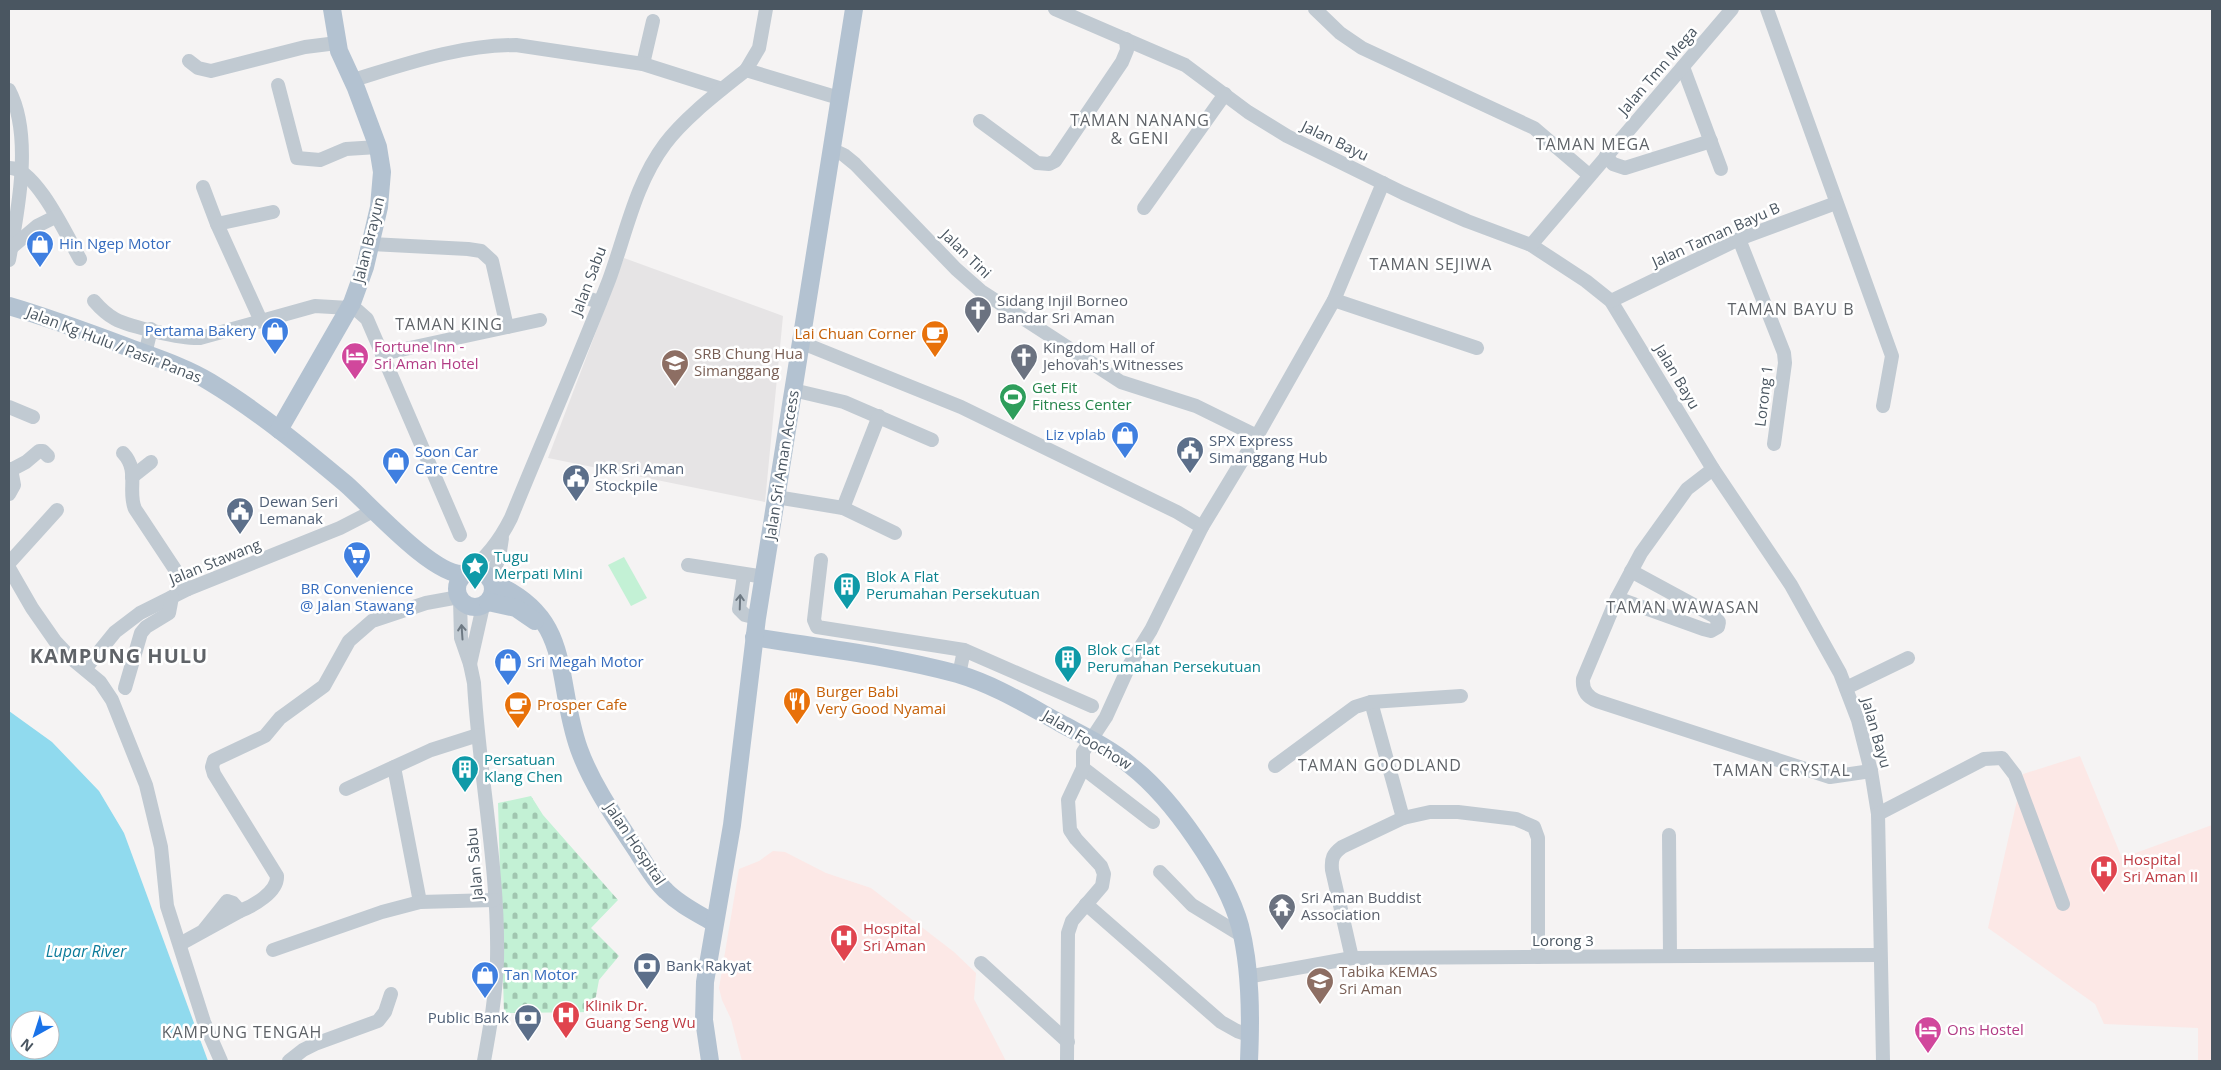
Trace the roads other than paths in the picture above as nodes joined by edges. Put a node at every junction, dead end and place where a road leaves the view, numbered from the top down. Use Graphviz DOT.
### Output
graph roads {
  1 [pos="332,9"];
  2 [pos="766,9"];
  3 [pos="854,9"];
  4 [pos="1055,9"];
  5 [pos="1315,9"];
  6 [pos="1732,9"];
  7 [pos="1767,9"];
  8 [pos="653,21"];
  9 [pos="1126,39"];
  10 [pos="336,43"];
  11 [pos="189,61"];
  12 [pos="643,64"];
  13 [pos="1684,67"];
  14 [pos="746,70"];
  15 [pos="352,80"];
  16 [pos="278,85"];
  17 [pos="9,90"];
  18 [pos="722,90"];
  19 [pos="1225,94"];
  20 [pos="839,98"];
  21 [pos="980,121"];
  22 [pos="1710,141"];
  23 [pos="378,147"];
  24 [pos="831,149"];
  25 [pos="1606,156"];
  26 [pos="1721,169"];
  27 [pos="15,170"];
  28 [pos="1589,175"];
  29 [pos="1383,183"];
  30 [pos="203,187"];
  31 [pos="1836,203"];
  32 [pos="1144,208"];
  33 [pos="273,212"];
  34 [pos="55,217"];
  35 [pos="217,224"];
  36 [pos="1739,239"];
  37 [pos="371,244"];
  38 [pos="1531,245"];
  39 [pos="10,250"];
  40 [pos="80,260"];
  41 [pos="94,300"];
  42 [pos="1334,300"];
  43 [pos="1611,301"];
  44 [pos="9,306"];
  45 [pos="349,308"];
  46 [pos="540,320"];
  47 [pos="261,321"];
  48 [pos="507,327"];
  49 [pos="151,329"];
  50 [pos="800,342"];
  51 [pos="1477,348"];
  52 [pos="145,354"];
  53 [pos="382,354"];
  54 [pos="793,390"];
  55 [pos="1883,406"];
  56 [pos="9,407"];
  57 [pos="879,416"];
  58 [pos="34,417"];
  59 [pos="279,430"];
  60 [pos="1257,436"];
  61 [pos="932,440"];
  62 [pos="1774,444"];
  63 [pos="123,453"];
  64 [pos="48,456"];
  65 [pos="151,462"];
  66 [pos="1713,469"];
  67 [pos="10,470"];
  68 [pos="132,477"];
  69 [pos="9,494"];
  70 [pos="776,497"];
  71 [pos="843,508"];
  72 [pos="57,510"];
  73 [pos="375,510"];
  74 [pos="1202,527"];
  75 [pos="504,533"];
  76 [pos="895,533"];
  77 [pos="460,535"];
  78 [pos="821,560"];
  79 [pos="9,563"];
  80 [pos="688,566"];
  81 [pos="9,568"];
  82 [pos="1631,571"];
  83 [pos="744,575"];
  84 [pos="764,577"];
  85 [pos="492,581"];
  86 [pos="461,586"];
  87 [pos="188,589"];
  88 [pos="172,597"];
  89 [pos="1617,598"];
  90 [pos="485,604"];
  91 [pos="757,618"];
  92 [pos="754,637"];
  93 [pos="553,640"];
  94 [pos="964,650"];
  95 [pos="1908,658"];
  96 [pos="470,664"];
  97 [pos="85,669"];
  98 [pos="959,675"];
  99 [pos="125,688"];
  100 [pos="1846,688"];
  101 [pos="1460,696"];
  102 [pos="1371,702"];
  103 [pos="1092,706"];
  104 [pos="478,734"];
  105 [pos="1085,753"];
  106 [pos="1274,766"];
  107 [pos="394,768"];
  108 [pos="1871,771"];
  109 [pos="346,789"];
  110 [pos="1878,814"];
  111 [pos="1403,818"];
  112 [pos="1153,822"];
  113 [pos="1669,835"];
  114 [pos="1160,872"];
  115 [pos="494,900"];
  116 [pos="420,902"];
  117 [pos="1086,904"];
  118 [pos="2063,904"];
  119 [pos="714,922"];
  120 [pos="1241,935"];
  121 [pos="180,944"];
  122 [pos="273,950"];
  123 [pos="1880,955"];
  124 [pos="1670,956"];
  125 [pos="1538,957"];
  126 [pos="1352,958"];
  127 [pos="981,963"];
  128 [pos="1247,977"];
  129 [pos="391,994"];
  130 [pos="1238,1031"];
  131 [pos="1068,1042"];
  132 [pos="221,1061"];
  133 [pos="289,1061"];
  134 [pos="484,1061"];
  135 [pos="710,1061"];
  136 [pos="1067,1061"];
  137 [pos="1249,1061"];
  138 [pos="1883,1061"];
  1 -- 10 [label="main road, Jalan Brayun"];
  2 -- 14 [label="street"];
  3 -- 20 [label="main road, Jalan Sri Aman Access"];
  4 -- 9 [label="street, Jalan Bayu"];
  5 -- 28 [label="street"];
  6 -- 13 [label="street, Jalan Tmn Mega"];
  7 -- 31 [label="street"];
  8 -- 12 [label="street"];
  9 -- 19 [label="street, Jalan Bayu"];
  9 -- 21 [label="street"];
  10 -- 11 [label="street"];
  10 -- 15 [label="main road, Jalan Brayun"];
  12 -- 15 [label="street"];
  12 -- 18 [label="street"];
  13 -- 22 [label="street"];
  13 -- 25 [label="street, Jalan Tmn Mega"];
  14 -- 18 [label="street, Jalan Sabu"];
  14 -- 20 [label="street"];
  15 -- 23 [label="main road, Jalan Brayun"];
  16 -- 23 [label="street"];
  17 -- 27 [label="street"];
  18 -- 75 [label="street, Jalan Sabu"];
  19 -- 29 [label="street, Jalan Bayu"];
  19 -- 32 [label="street"];
  20 -- 24 [label="main road, Jalan Sri Aman Access"];
  22 -- 25 [label="street"];
  22 -- 26 [label="street"];
  23 -- 37 [label="main road, Jalan Brayun"];
  24 -- 50 [label="main road, Jalan Sri Aman Access"];
  24 -- 60 [label="street, Jalan Tini"];
  25 -- 28 [label="street, Jalan Tmn Mega"];
  27 -- 34 [label="street"];
  27 -- 39 [label="street"];
  28 -- 38 [label="street, Jalan Tmn Mega"];
  29 -- 38 [label="street, Jalan Bayu"];
  29 -- 42 [label="street"];
  30 -- 35 [label="street"];
  31 -- 36 [label="street, Jalan Taman Bayu B"];
  31 -- 55 [label="street"];
  33 -- 35 [label="street"];
  34 -- 39 [label="street"];
  34 -- 40 [label="street"];
  35 -- 47 [label="street"];
  36 -- 43 [label="street, Jalan Taman Bayu B"];
  36 -- 62 [label="street, Lorong 1"];
  37 -- 45 [label="main road, Jalan Brayun"];
  37 -- 48 [label="street"];
  38 -- 43 [label="street, Jalan Bayu"];
  41 -- 49 [label="street"];
  42 -- 51 [label="street"];
  42 -- 60 [label="street"];
  43 -- 66 [label="street, Jalan Bayu"];
  44 -- 52 [label="main road, Jalan Kg Hulu / Pasir Panas"];
  45 -- 47 [label="street"];
  45 -- 53 [label="street"];
  45 -- 59 [label="main road, Jalan Brayun"];
  46 -- 48 [label="street"];
  47 -- 49 [label="street"];
  48 -- 53 [label="street"];
  49 -- 52 [label="street"];
  50 -- 54 [label="main road, Jalan Sri Aman Access"];
  50 -- 74 [label="street"];
  52 -- 59 [label="main road, Jalan Kg Hulu / Pasir Panas"];
  53 -- 77 [label="street"];
  54 -- 57 [label="street"];
  54 -- 70 [label="main road, Jalan Sri Aman Access"];
  56 -- 58 [label="street"];
  57 -- 61 [label="street"];
  57 -- 71 [label="street"];
  59 -- 73 [label="main road, Jalan Kg Hulu / Pasir Panas"];
  60 -- 74 [label="street"];
  63 -- 68 [label="street"];
  64 -- 67 [label="street"];
  65 -- 68 [label="street"];
  66 -- 82 [label="street"];
  66 -- 100 [label="street, Jalan Bayu"];
  67 -- 69 [label="street"];
  68 -- 87 [label="street"];
  70 -- 71 [label="street"];
  70 -- 84 [label="main road, Jalan Sri Aman Access"];
  71 -- 76 [label="street"];
  72 -- 79 [label="street"];
  73 -- 86 [label="main road, Jalan Kg Hulu / Pasir Panas"];
  73 -- 87 [label="street, Jalan Stawang"];
  74 -- 105 [label="street"];
  75 -- 85 [label="street"];
  75 -- 86 [label="street"];
  78 -- 94 [label="street"];
  80 -- 83 [label="street"];
  81 -- 97 [label="street"];
  82 -- 89 [label="street"];
  82 -- 89 [label="street"];
  83 -- 84 [label="street"];
  91 -- 83 [label="street, one-way"];
  84 -- 91 [label="main road, Jalan Sri Aman Access"];
  85 -- 86 [label="main road"];
  85 -- 90 [label="main road"];
  85 -- 93 [label="main road, Jalan Hospital"];
  86 -- 90 [label="main road"];
  96 -- 86 [label="street, one-way"];
  86 -- 121 [label="street"];
  87 -- 88 [label="street, Jalan Stawang"];
  88 -- 97 [label="street, Jalan Stawang"];
  88 -- 99 [label="street"];
  89 -- 108 [label="street"];
  90 -- 93 [label="main road"];
  90 -- 96 [label="street"];
  91 -- 92 [label="main road, Jalan Sri Aman Access"];
  92 -- 98 [label="main road, Jalan Foochow"];
  92 -- 119 [label="main road, Jalan Sri Aman Access"];
  93 -- 119 [label="main road, Jalan Hospital"];
  94 -- 98 [label="street"];
  94 -- 103 [label="street"];
  95 -- 100 [label="street"];
  96 -- 104 [label="street, Jalan Sabu"];
  97 -- 121 [label="street"];
  98 -- 105 [label="main road, Jalan Foochow"];
  100 -- 108 [label="street, Jalan Bayu"];
  101 -- 102 [label="street"];
  102 -- 106 [label="street"];
  102 -- 111 [label="street"];
  104 -- 107 [label="street"];
  104 -- 115 [label="street, Jalan Sabu"];
  105 -- 112 [label="street"];
  105 -- 117 [label="street"];
  105 -- 120 [label="main road, Jalan Foochow"];
  107 -- 109 [label="street"];
  107 -- 116 [label="street"];
  108 -- 110 [label="street, Jalan Bayu"];
  110 -- 118 [label="street"];
  110 -- 123 [label="street, Jalan Bayu"];
  111 -- 125 [label="street"];
  111 -- 126 [label="street"];
  113 -- 124 [label="street"];
  114 -- 120 [label="street"];
  115 -- 116 [label="street"];
  115 -- 134 [label="street, Jalan Sabu"];
  116 -- 122 [label="street"];
  117 -- 130 [label="street"];
  117 -- 131 [label="street"];
  119 -- 135 [label="main road"];
  120 -- 128 [label="main road, Jalan Foochow"];
  121 -- 132 [label="street"];
  123 -- 124 [label="street, Lorong 3"];
  123 -- 138 [label="street, Jalan Bayu"];
  124 -- 125 [label="street, Lorong 3"];
  125 -- 126 [label="street, Lorong 3"];
  126 -- 128 [label="street, Lorong 3"];
  127 -- 131 [label="street"];
  128 -- 130 [label="main road, Jalan Foochow"];
  129 -- 133 [label="street"];
  130 -- 137 [label="main road, Jalan Foochow"];
  131 -- 136 [label="street"];
}
